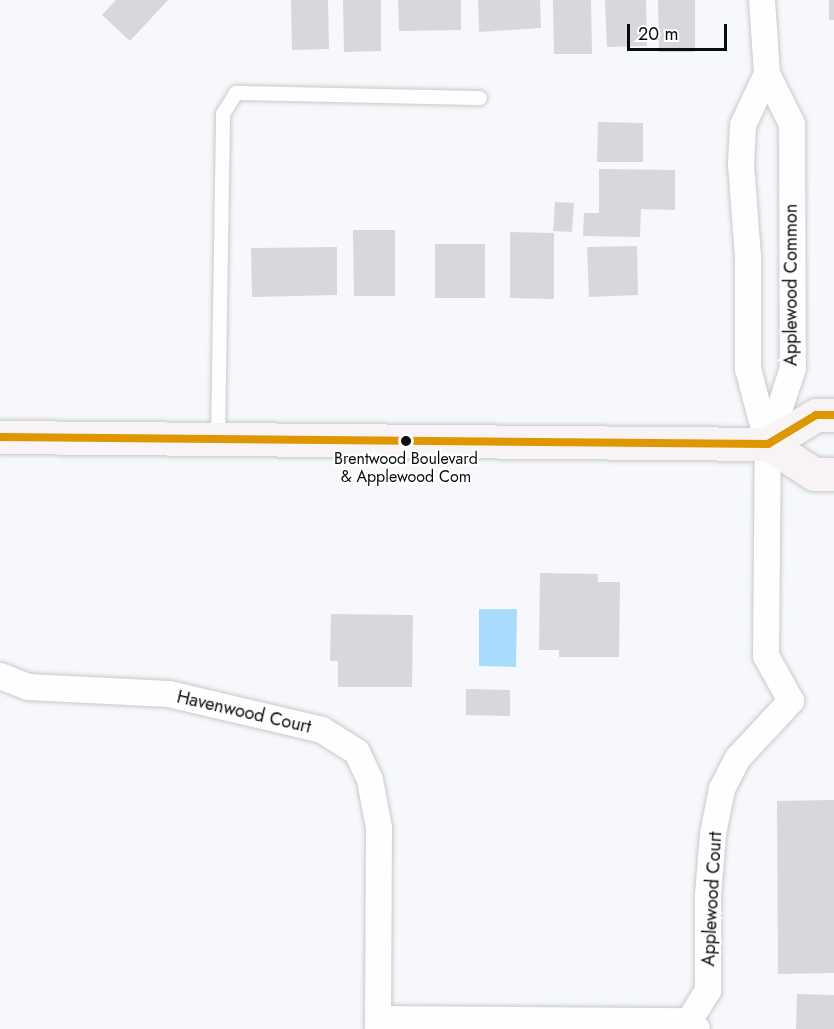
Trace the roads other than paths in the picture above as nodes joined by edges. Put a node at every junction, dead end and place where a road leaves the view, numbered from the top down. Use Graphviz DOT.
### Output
graph roads {
  1 [pos="762,0"];
  2 [pos="767,74"];
  3 [pos="480,98"];
  4 [pos="834,415"];
  5 [pos="0,437"];
  6 [pos="218,438"];
  7 [pos="768,444"];
  8 [pos="834,474"];
  9 [pos="0,676"];
  10 [pos="378,1024"];
  11 [pos="693,1025"];
  1 -- 2 [label="street, Applewood Common"];
  2 -- 7 [label="street, Applewood Common"];
  2 -- 7 [label="street, Applewood Common"];
  3 -- 6 [label="lane"];
  4 -- 7 [label="main road"];
  5 -- 6 [label="main road"];
  6 -- 7 [label="main road"];
  7 -- 8 [label="main road"];
  7 -- 11 [label="street, Applewood Court"];
  9 -- 10 [label="street, Havenwood Court"];
  10 -- 11 [label="street, Havenwood Court"];
}
